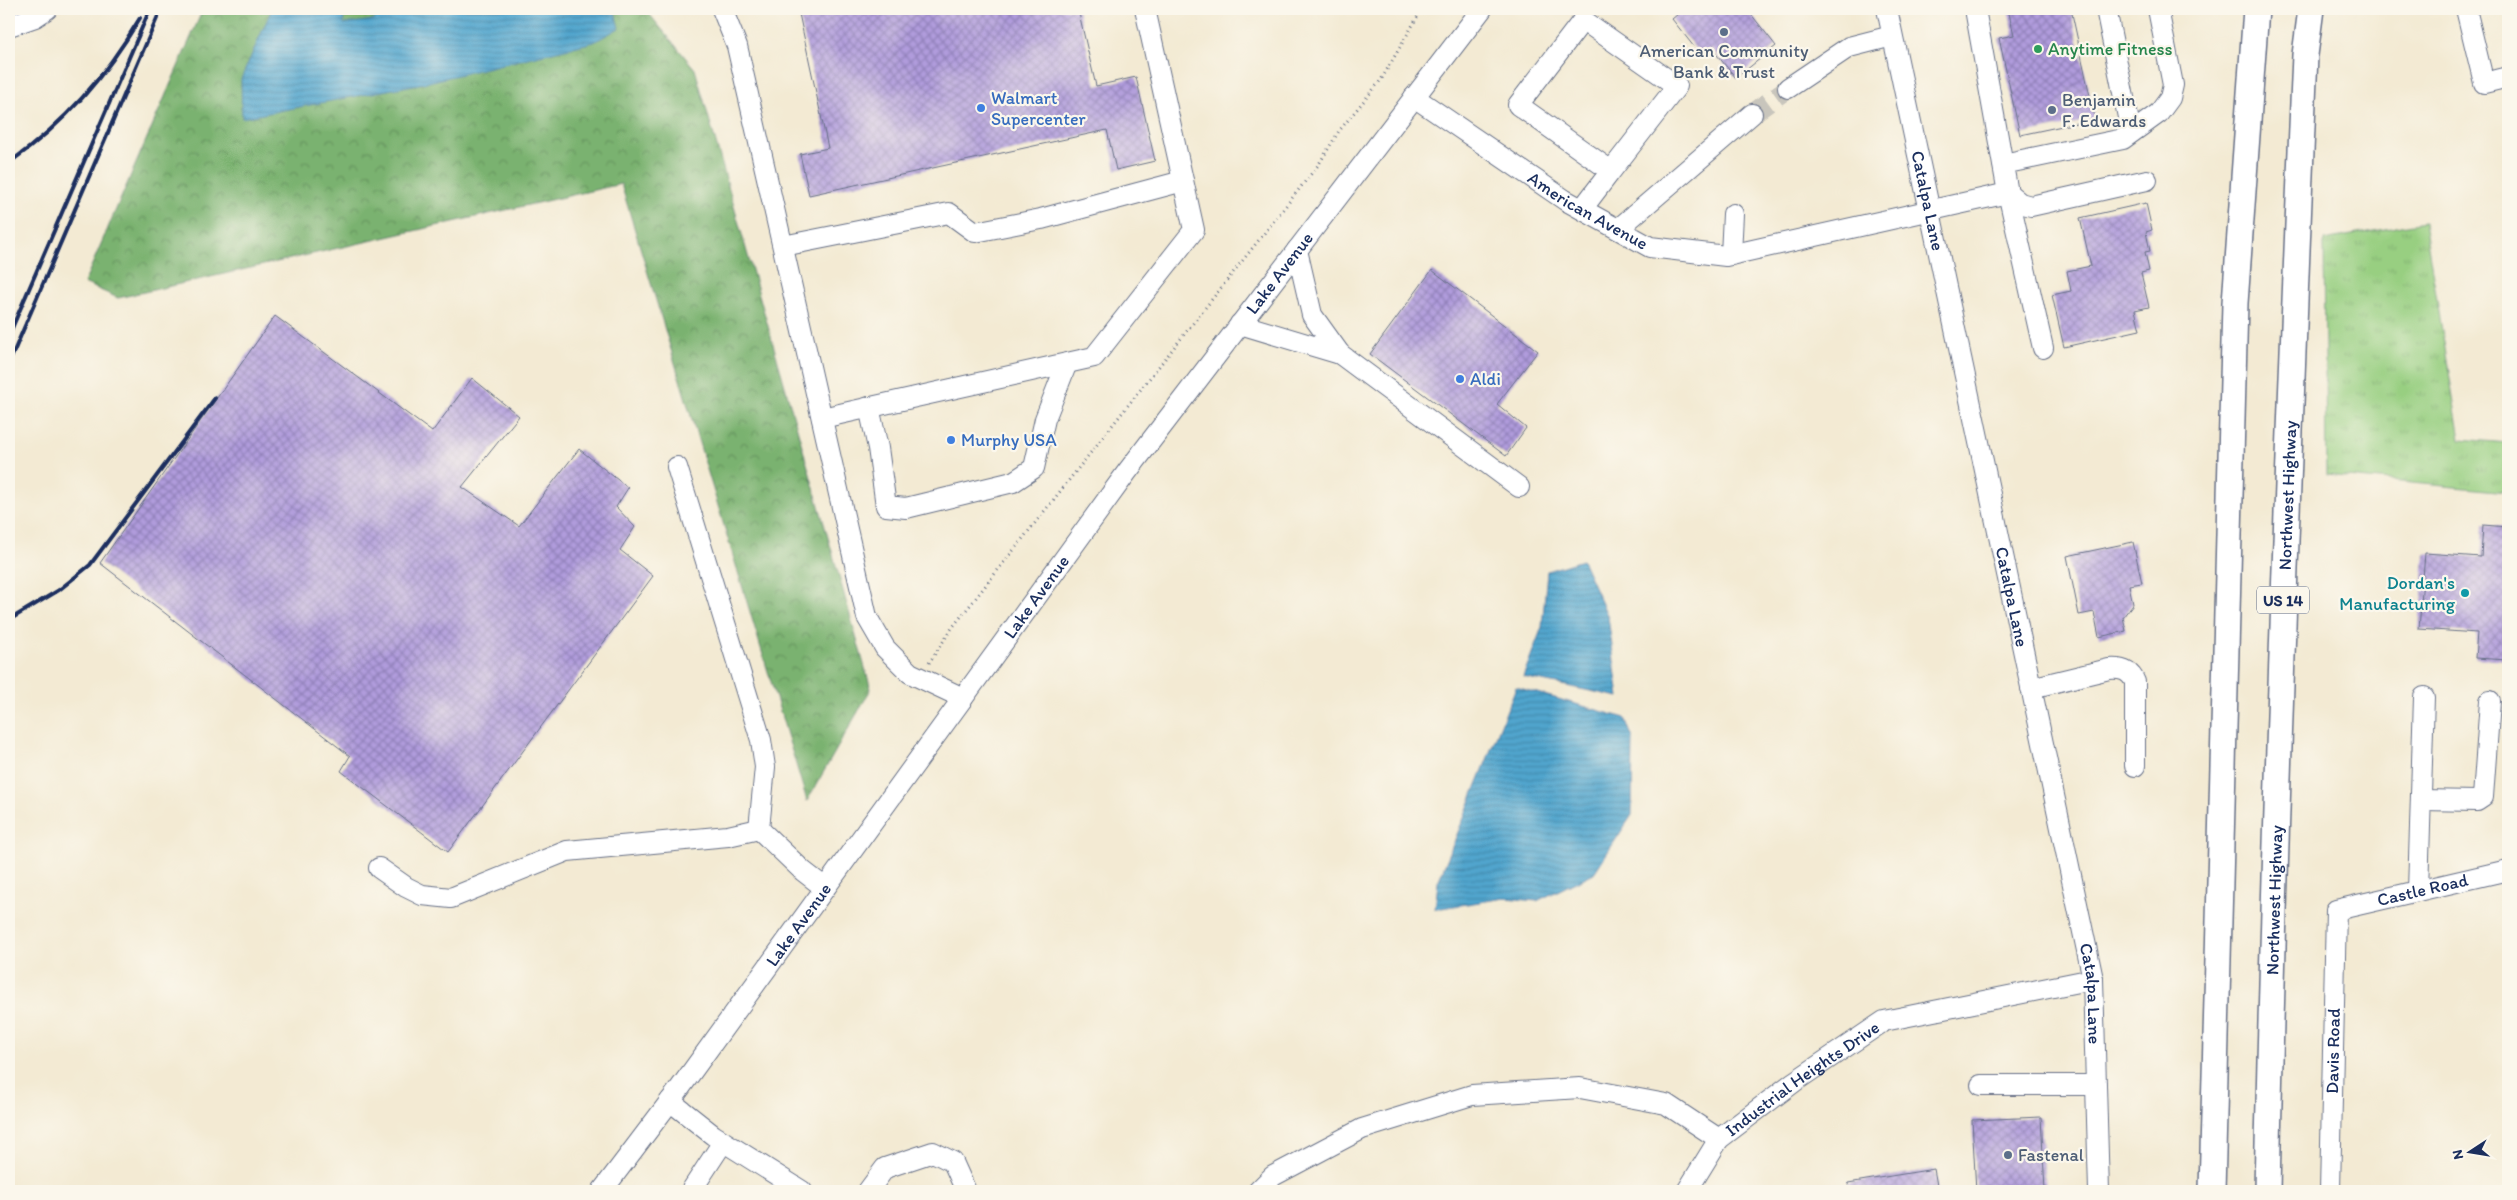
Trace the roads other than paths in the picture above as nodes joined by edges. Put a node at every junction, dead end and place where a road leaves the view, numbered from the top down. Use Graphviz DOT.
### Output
graph roads {
  1 [pos="47,9"];
  2 [pos="722,9"];
  3 [pos="1144,9"];
  4 [pos="1482,9"];
  5 [pos="1887,9"];
  6 [pos="1976,9"];
  7 [pos="2106,9"];
  8 [pos="2158,9"];
  9 [pos="2256,9"];
  10 [pos="2311,9"];
  11 [pos="2466,9"];
  12 [pos="9,26"];
  13 [pos="1892,36"];
  14 [pos="2508,77"];
  15 [pos="1788,88"];
  16 [pos="1414,96"];
  17 [pos="1752,114"];
  18 [pos="2131,132"];
  19 [pos="2003,164"];
  20 [pos="1611,171"];
  21 [pos="2148,180"];
  22 [pos="1183,181"];
  23 [pos="2008,193"];
  24 [pos="1582,209"];
  25 [pos="1929,212"];
  26 [pos="1732,214"];
  27 [pos="1618,230"];
  28 [pos="783,246"];
  29 [pos="1297,250"];
  30 [pos="1731,255"];
  31 [pos="1240,324"];
  32 [pos="2043,348"];
  33 [pos="1340,354"];
  34 [pos="1067,363"];
  35 [pos="869,407"];
  36 [pos="822,418"];
  37 [pos="676,467"];
  38 [pos="1519,487"];
  39 [pos="2031,688"];
  40 [pos="2424,697"];
  41 [pos="963,698"];
  42 [pos="2490,701"];
  43 [pos="2135,766"];
  44 [pos="2421,800"];
  45 [pos="758,829"];
  46 [pos="379,868"];
  47 [pos="2508,870"];
  48 [pos="825,888"];
  49 [pos="2418,891"];
  50 [pos="2336,910"];
  51 [pos="2093,979"];
  52 [pos="1981,1085"];
  53 [pos="2096,1085"];
  54 [pos="670,1101"];
  55 [pos="1719,1139"];
  56 [pos="723,1142"];
  57 [pos="611,1188"];
  58 [pos="691,1191"];
  59 [pos="802,1191"];
  60 [pos="868,1191"];
  61 [pos="966,1191"];
  62 [pos="1258,1191"];
  63 [pos="1687,1191"];
  64 [pos="2099,1191"];
  65 [pos="2212,1191"];
  66 [pos="2267,1191"];
  67 [pos="2330,1191"];
  1 -- 12 [label="street"];
  2 -- 28 [label="street"];
  3 -- 22 [label="street"];
  4 -- 16 [label="street, Lake Avenue"];
  5 -- 13 [label="street, Catalpa Lane"];
  6 -- 19 [label="street"];
  7 -- 18 [label="street"];
  8 -- 18 [label="street"];
  9 -- 65 [label="main road"];
  10 -- 66 [label="main road, Northwest Highway / US 14"];
  11 -- 14 [label="street"];
  13 -- 15 [label="street"];
  13 -- 25 [label="street, Catalpa Lane"];
  16 -- 24 [label="street, American Avenue"];
  16 -- 29 [label="street, Lake Avenue"];
  17 -- 27 [label="street"];
  18 -- 19 [label="street"];
  19 -- 23 [label="street"];
  20 -- 20 [label="street"];
  20 -- 24 [label="street"];
  21 -- 23 [label="street"];
  22 -- 28 [label="street"];
  22 -- 34 [label="street"];
  23 -- 25 [label="street, American Avenue"];
  23 -- 32 [label="street"];
  24 -- 27 [label="street, American Avenue"];
  25 -- 30 [label="street, American Avenue"];
  25 -- 39 [label="street, Catalpa Lane"];
  26 -- 30 [label="street"];
  27 -- 30 [label="street, American Avenue"];
  28 -- 36 [label="street"];
  29 -- 31 [label="street, Lake Avenue"];
  29 -- 33 [label="street"];
  31 -- 33 [label="street"];
  31 -- 41 [label="street, Lake Avenue"];
  33 -- 38 [label="street"];
  34 -- 35 [label="street"];
  34 -- 35 [label="street"];
  35 -- 36 [label="street"];
  36 -- 41 [label="street"];
  37 -- 45 [label="street"];
  39 -- 43 [label="street"];
  39 -- 51 [label="street, Catalpa Lane"];
  40 -- 44 [label="street"];
  41 -- 48 [label="street, Lake Avenue"];
  42 -- 44 [label="street"];
  44 -- 49 [label="street"];
  45 -- 46 [label="street"];
  45 -- 48 [label="street"];
  47 -- 49 [label="street, Castle Road"];
  48 -- 54 [label="street, Lake Avenue"];
  49 -- 50 [label="street, Castle Road"];
  50 -- 67 [label="street, Davis Road"];
  51 -- 53 [label="street, Catalpa Lane"];
  51 -- 55 [label="street, Industrial Heights Drive"];
  52 -- 53 [label="street"];
  53 -- 64 [label="street, Catalpa Lane"];
  54 -- 56 [label="street"];
  54 -- 57 [label="street, Lake Avenue"];
  55 -- 62 [label="street"];
  55 -- 63 [label="street, Industrial Heights Drive"];
  56 -- 58 [label="street"];
  56 -- 59 [label="street"];
  60 -- 61 [label="street"];
}
